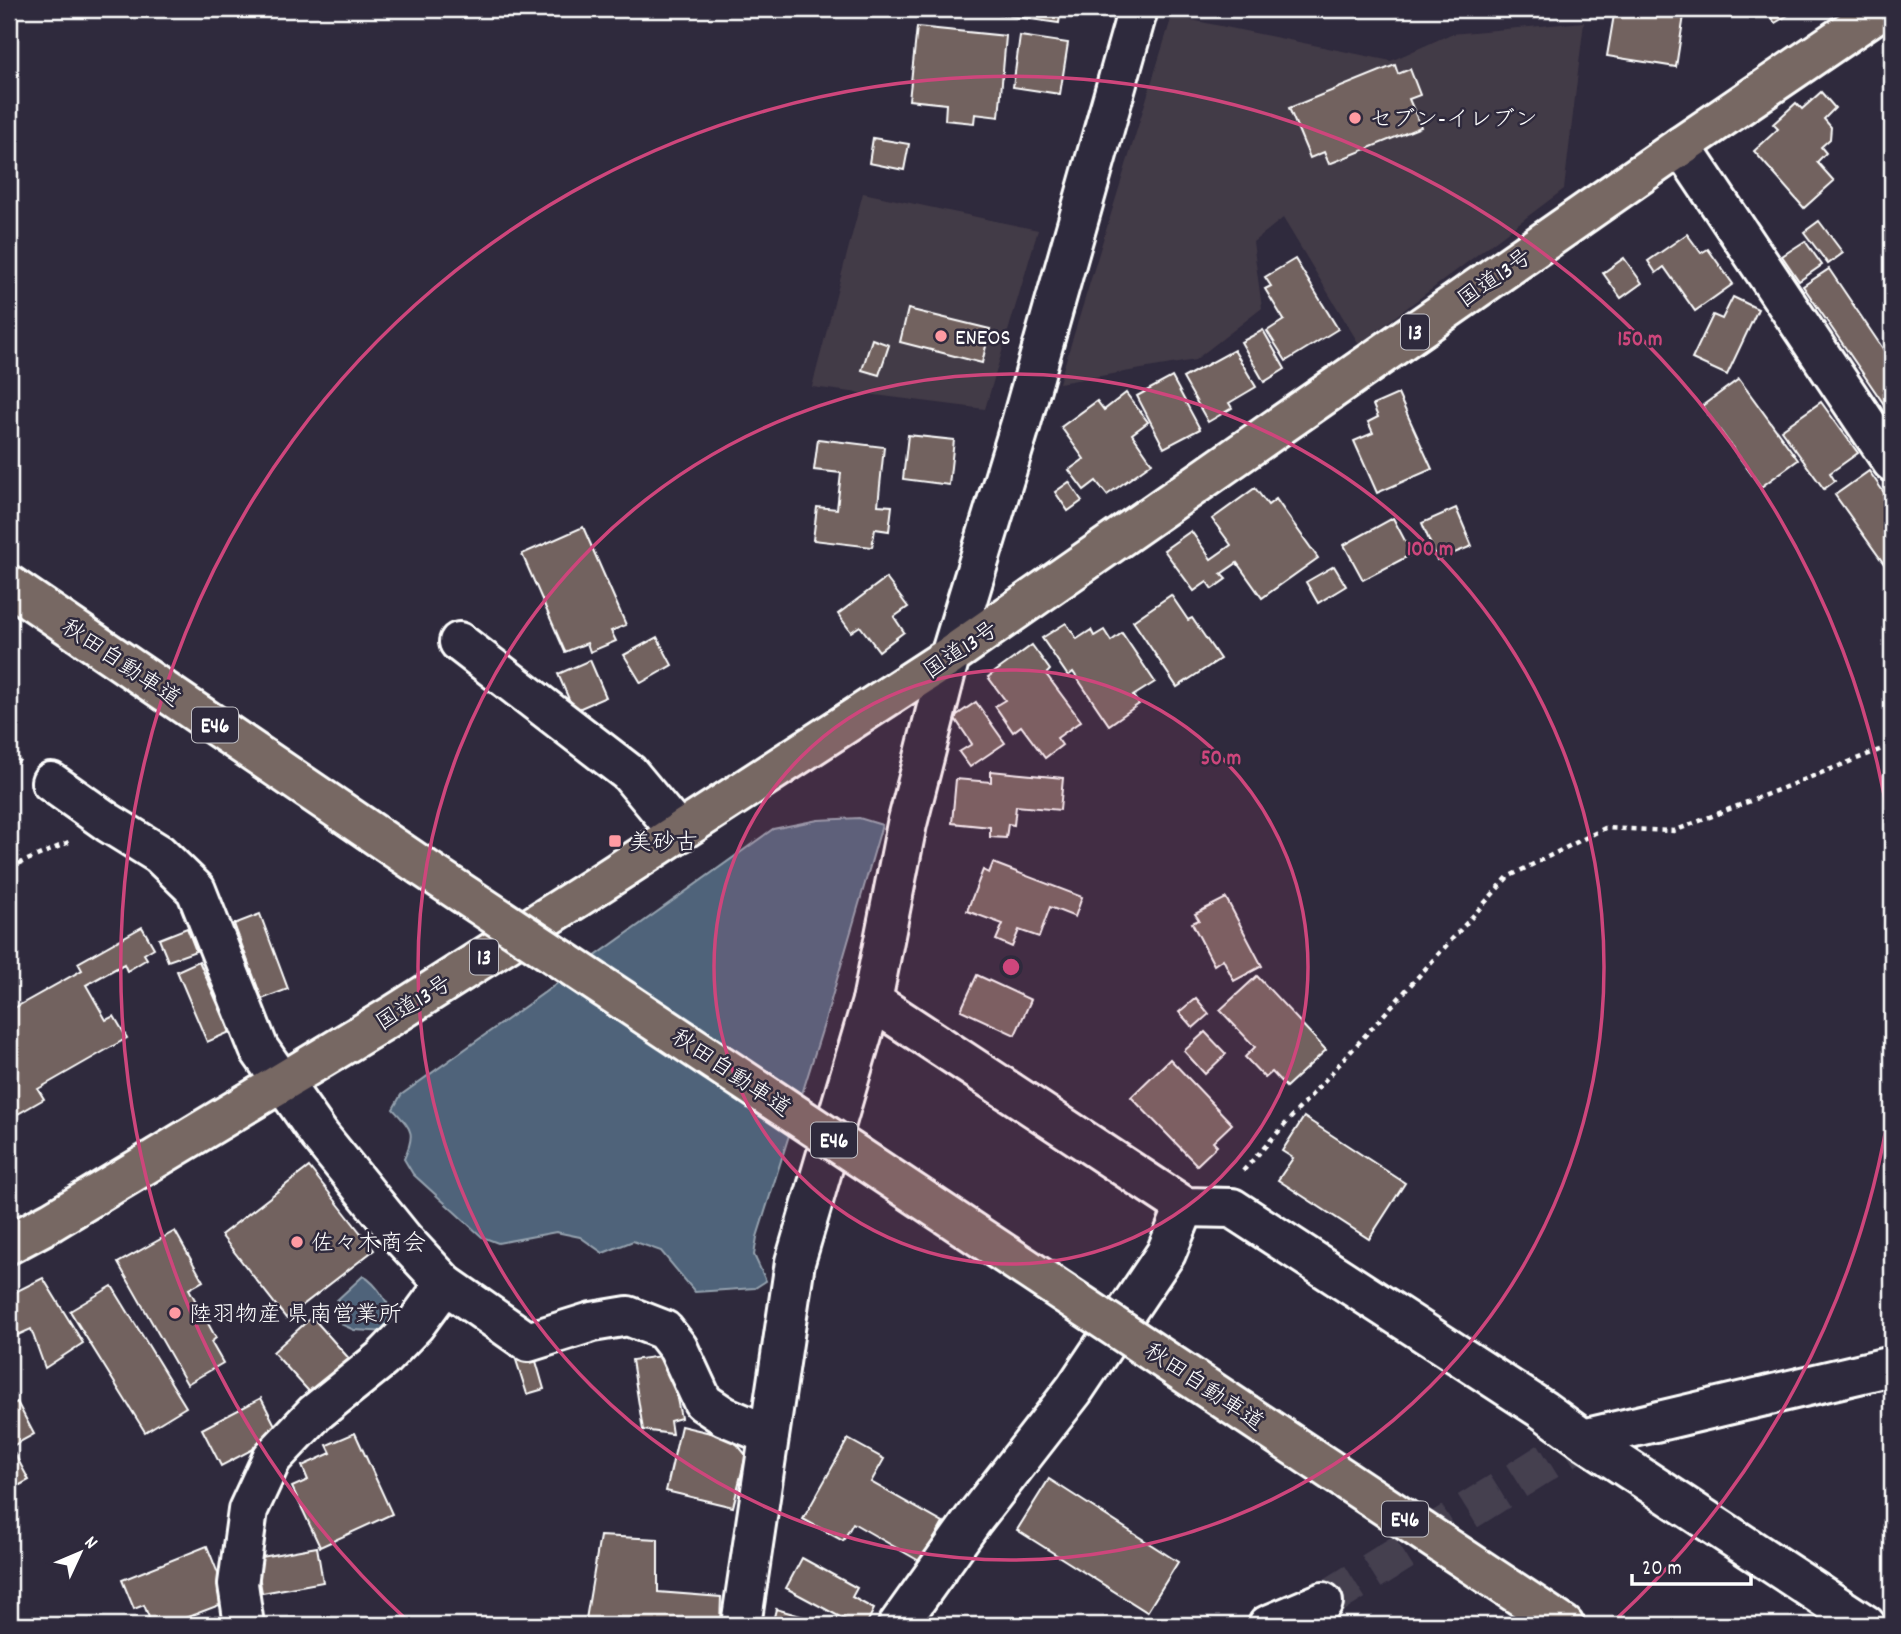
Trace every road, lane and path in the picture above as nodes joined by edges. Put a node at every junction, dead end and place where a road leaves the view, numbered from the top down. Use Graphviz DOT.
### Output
graph roads {
  1 [pos="1138,9"];
  2 [pos="1882,9"];
  3 [pos="1681,146"];
  4 [pos="1892,462"];
  5 [pos="9,585"];
  6 [pos="459,642"];
  7 [pos="950,656"];
  8 [pos="1892,745"];
  9 [pos="51,782"];
  10 [pos="109,823"];
  11 [pos="679,833"];
  12 [pos="9,868"];
  13 [pos="872,1001"];
  14 [pos="282,1082"];
  15 [pos="1198,1207"];
  16 [pos="9,1244"];
  17 [pos="446,1284"];
  18 [pos="1892,1366"];
  19 [pos="769,1435"];
  20 [pos="1583,1439"];
  21 [pos="1323,1602"];
  22 [pos="244,1625"];
  23 [pos="741,1625"];
  24 [pos="898,1625"];
  25 [pos="1268,1625"];
  26 [pos="1563,1625"];
  27 [pos="1866,1625"];
  1 -- 7 [label="street"];
  2 -- 3 [label="highway, 国道13号 / 13"];
  3 -- 4 [label="street"];
  3 -- 7 [label="highway, 国道13号 / 13"];
  5 -- 26 [label="highway, 秋田自動車道 / E46, bridge"];
  6 -- 11 [label="street"];
  7 -- 11 [label="highway, 国道13号 / 13"];
  7 -- 13 [label="street"];
  8 -- 15 [label="path"];
  9 -- 10 [label="street"];
  10 -- 12 [label="path"];
  10 -- 14 [label="street"];
  11 -- 14 [label="highway, 国道13号 / 13"];
  13 -- 15 [label="street"];
  13 -- 19 [label="street"];
  14 -- 16 [label="highway, 国道13号 / 13"];
  14 -- 17 [label="street"];
  15 -- 20 [label="street"];
  15 -- 24 [label="street"];
  17 -- 19 [label="street"];
  17 -- 22 [label="street"];
  18 -- 20 [label="street"];
  19 -- 23 [label="street"];
  20 -- 27 [label="street"];
  21 -- 25 [label="street"];
}
